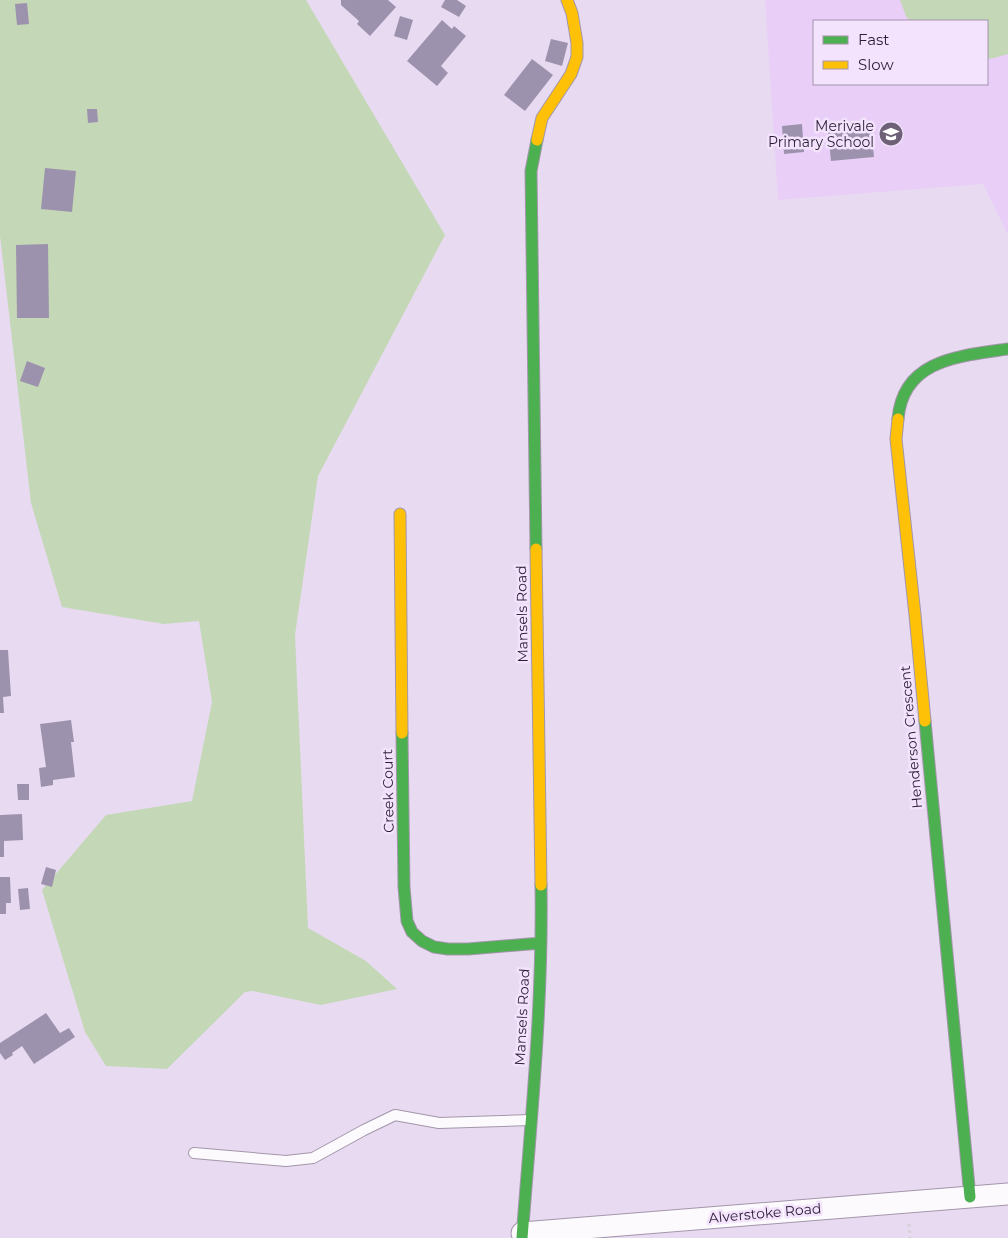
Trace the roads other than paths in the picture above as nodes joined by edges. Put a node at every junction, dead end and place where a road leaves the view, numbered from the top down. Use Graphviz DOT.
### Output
graph roads {
  1 [pos="566,0"];
  2 [pos="1008,349"];
  3 [pos="400,514"];
  4 [pos="541,943"];
  5 [pos="531,1120"];
  6 [pos="194,1153"];
  7 [pos="1008,1194"];
  8 [pos="970,1197"];
  9 [pos="522,1235"];
  1 -- 4 [label="street, Mansels Road"];
  2 -- 8 [label="street, Henderson Crescent"];
  3 -- 4 [label="street, Creek Court"];
  4 -- 5 [label="street, Mansels Road"];
  5 -- 6 [label="lane"];
  5 -- 9 [label="street, Mansels Road"];
  7 -- 8 [label="street, Alverstoke Road"];
  8 -- 9 [label="street, Alverstoke Road"];
}
